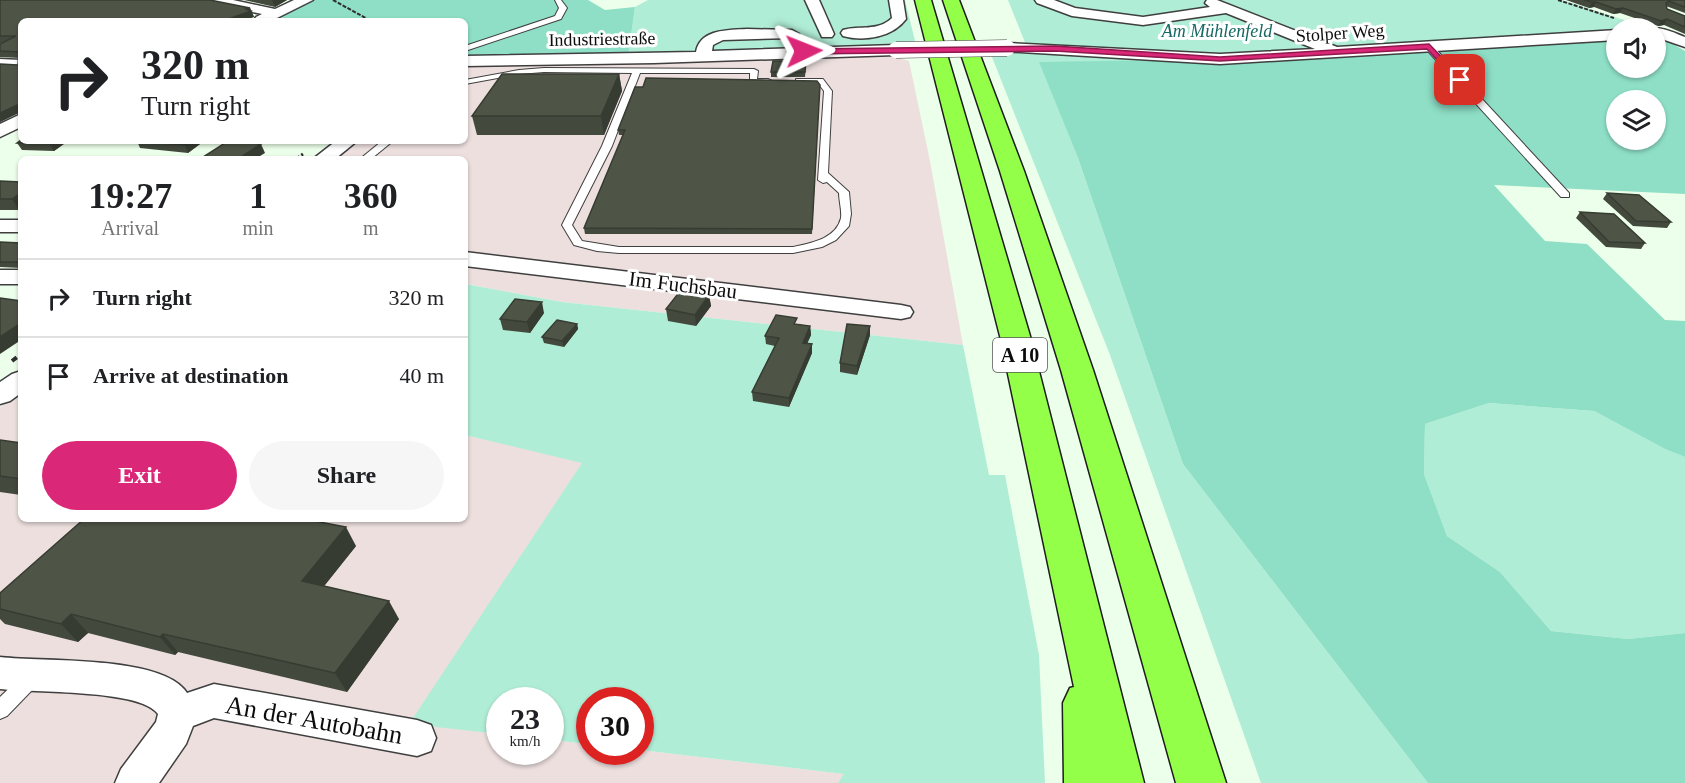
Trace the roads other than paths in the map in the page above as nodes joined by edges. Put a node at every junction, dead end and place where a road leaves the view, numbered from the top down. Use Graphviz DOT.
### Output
graph roads {
  1 [pos="213,0"];
  2 [pos="306,0"];
  3 [pos="558,0"];
  4 [pos="812,0"];
  5 [pos="896,0"];
  6 [pos="923,0"];
  7 [pos="951,0"];
  8 [pos="1042,0"];
  9 [pos="1205,0"];
  10 [pos="1227,9"];
  11 [pos="276,13"];
  12 [pos="265,18"];
  13 [pos="1666,31"];
  14 [pos="1685,31"];
  15 [pos="827,34"];
  16 [pos="1666,35"];
  17 [pos="1606,36"];
  18 [pos="1306,40"];
  19 [pos="1685,42"];
  20 [pos="1429,47"];
  21 [pos="468,48"];
  22 [pos="1168,48"];
  23 [pos="1338,52"];
  24 [pos="741,54"];
  25 [pos="704,56"];
  26 [pos="468,61"];
  27 [pos="0,64"];
  28 [pos="18,65"];
  29 [pos="637,70"];
  30 [pos="468,81"];
  31 [pos="777,81"];
  32 [pos="788,81"];
  33 [pos="18,121"];
  34 [pos="0,132"];
  35 [pos="344,144"];
  36 [pos="384,144"];
  37 [pos="328,156"];
  38 [pos="369,156"];
  39 [pos="1565,195"];
  40 [pos="0,226"];
  41 [pos="18,226"];
  42 [pos="468,259"];
  43 [pos="0,277"];
  44 [pos="18,277"];
  45 [pos="901,312"];
  46 [pos="18,382"];
  47 [pos="0,395"];
  48 [pos="1078,599"];
  49 [pos="1156,629"];
  50 [pos="16,675"];
  51 [pos="0,710"];
  52 [pos="177,714"];
  53 [pos="417,738"];
  54 [pos="135,783"];
  55 [pos="1089,783"];
  56 [pos="1119,783"];
  57 [pos="1201,783"];
  58 [pos="1218,783"];
  1 -- 11 [label="street"];
  2 -- 11 [label="street"];
  3 -- 21 [label="lane, Industriestraße"];
  4 -- 15 [label="street"];
  5 -- 15 [label="street"];
  6 -- 48 [label="highway, A 10"];
  7 -- 49 [label="highway, A 10"];
  8 -- 10 [label="street"];
  9 -- 10 [label="street"];
  10 -- 18 [label="street"];
  11 -- 12 [label="street"];
  13 -- 14 [label="street"];
  15 -- 25 [label="street"];
  16 -- 19 [label="street"];
  17 -- 20 [label="street, Stolper Weg"];
  18 -- 22 [label="street"];
  18 -- 23 [label="street"];
  20 -- 23 [label="street, Stolper Weg"];
  20 -- 39 [label="lane"];
  23 -- 24 [label="street, Stolper Weg, bridge"];
  24 -- 25 [label="street, Industriestraße"];
  25 -- 26 [label="street, Industriestraße"];
  27 -- 28 [label="street"];
  29 -- 30 [label="lane"];
  29 -- 31 [label="lane"];
  29 -- 32 [label="lane"];
  33 -- 34 [label="street"];
  35 -- 37 [label="street"];
  36 -- 38 [label="lane"];
  40 -- 41 [label="street"];
  42 -- 45 [label="street, Im Fuchsbau"];
  43 -- 44 [label="street"];
  46 -- 47 [label="street"];
  48 -- 55 [label="highway"];
  48 -- 56 [label="highway, A 10"];
  49 -- 57 [label="highway, A 10"];
  49 -- 58 [label="highway"];
  50 -- 51 [label="lane"];
  50 -- 52 [label="street"];
  52 -- 53 [label="street, An der Autobahn"];
  52 -- 54 [label="street"];
}
